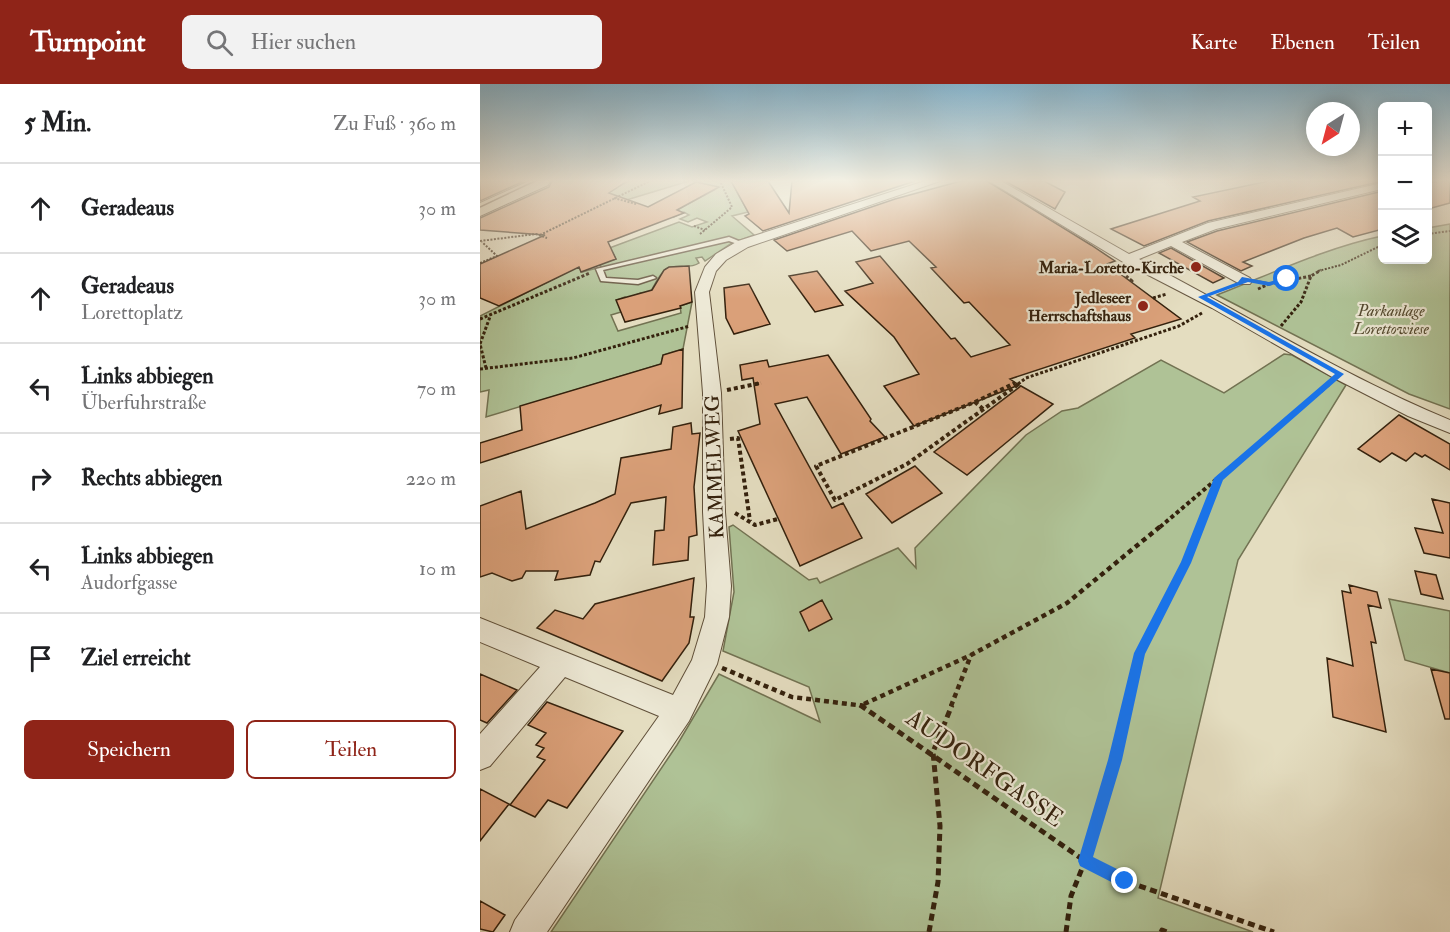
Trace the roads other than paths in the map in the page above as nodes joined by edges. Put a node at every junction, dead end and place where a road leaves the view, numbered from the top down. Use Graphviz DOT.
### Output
graph roads {
  1 [pos="814,221"];
  2 [pos="1062,221"];
  3 [pos="1233,221"];
  4 [pos="1171,241"];
  5 [pos="743,244"];
  6 [pos="1128,259"];
  7 [pos="653,278"];
  8 [pos="1221,295"];
  9 [pos="1450,427"];
  10 [pos="480,630"];
  11 [pos="559,664"];
  12 [pos="679,711"];
  13 [pos="480,756"];
  14 [pos="527,932"];
  1 -- 5 [label="street"];
  2 -- 6 [label="street"];
  3 -- 4 [label="street"];
  4 -- 6 [label="street"];
  4 -- 8 [label="street"];
  5 -- 7 [label="lane"];
  5 -- 12 [label="street, KAMMELWEG"];
  6 -- 8 [label="street"];
  8 -- 9 [label="street"];
  10 -- 11 [label="street"];
  11 -- 12 [label="street"];
  11 -- 13 [label="street"];
  12 -- 14 [label="street, KAMMELWEG"];
}
